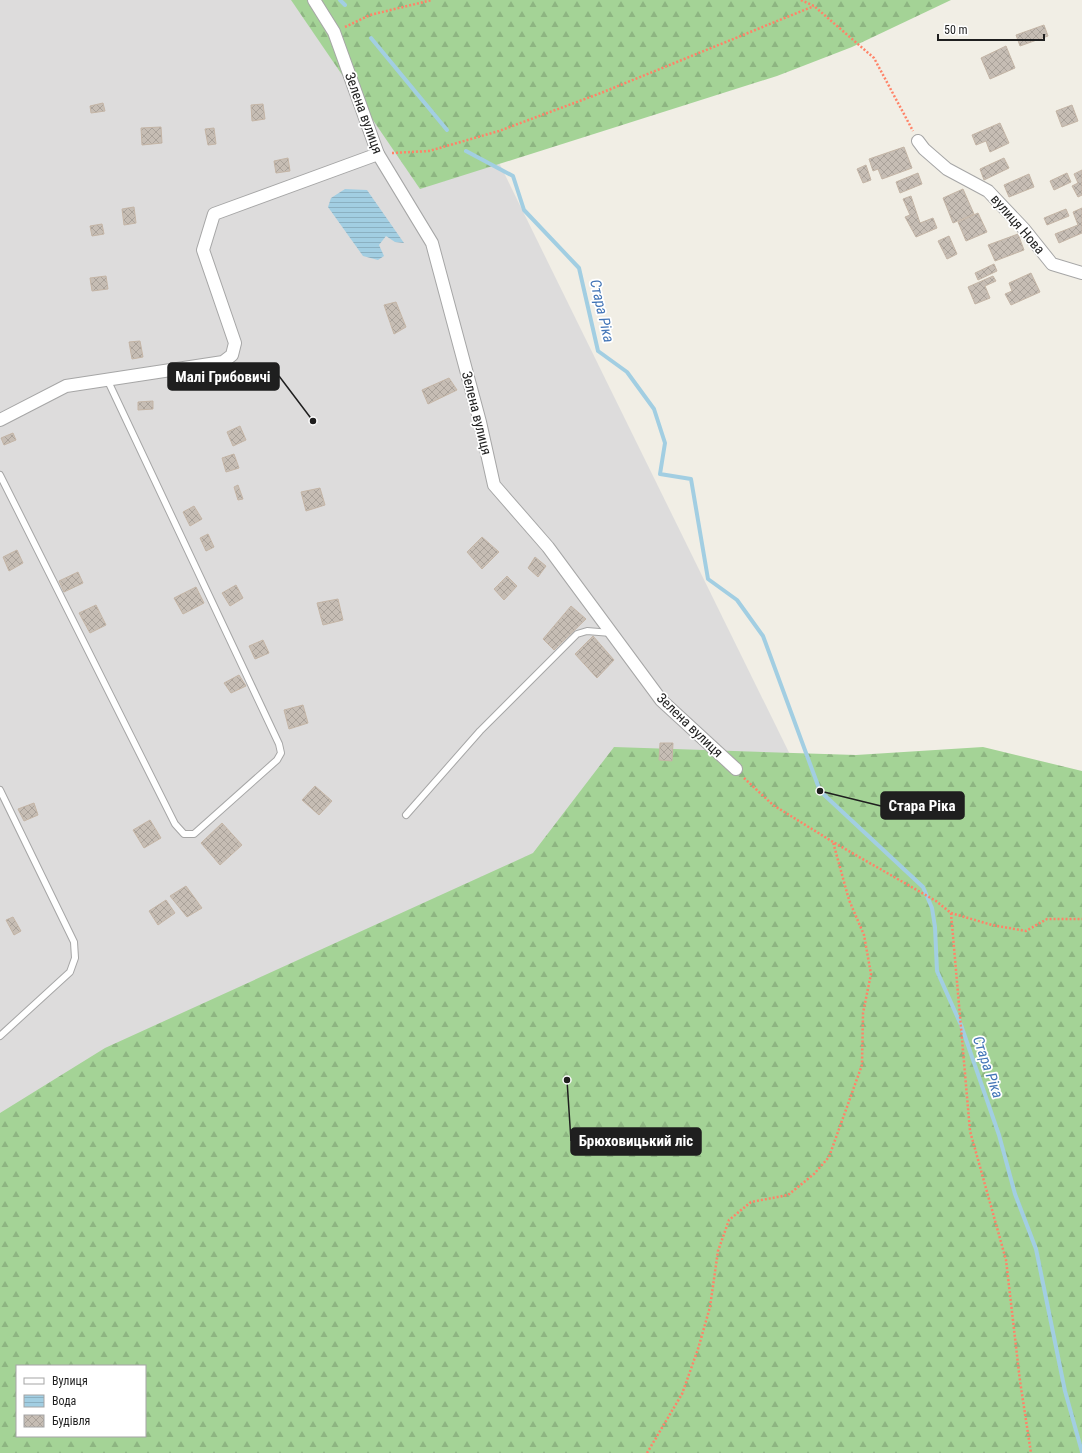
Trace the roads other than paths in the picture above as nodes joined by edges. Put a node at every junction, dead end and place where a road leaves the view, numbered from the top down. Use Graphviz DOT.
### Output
graph roads {
  1 [pos="314,0"];
  2 [pos="918,141"];
  3 [pos="378,154"];
  4 [pos="1082,273"];
  5 [pos="106,380"];
  6 [pos="0,420"];
  7 [pos="0,475"];
  8 [pos="611,633"];
  9 [pos="736,769"];
  10 [pos="0,790"];
  11 [pos="406,815"];
  12 [pos="0,1036"];
  1 -- 3 [label="street, Зелена вулиця"];
  2 -- 4 [label="street, вулиця Нова"];
  3 -- 5 [label="street"];
  3 -- 8 [label="street, Зелена вулиця"];
  5 -- 6 [label="street"];
  5 -- 7 [label="lane"];
  8 -- 9 [label="street, Зелена вулиця"];
  8 -- 11 [label="lane"];
  10 -- 12 [label="lane"];
}
